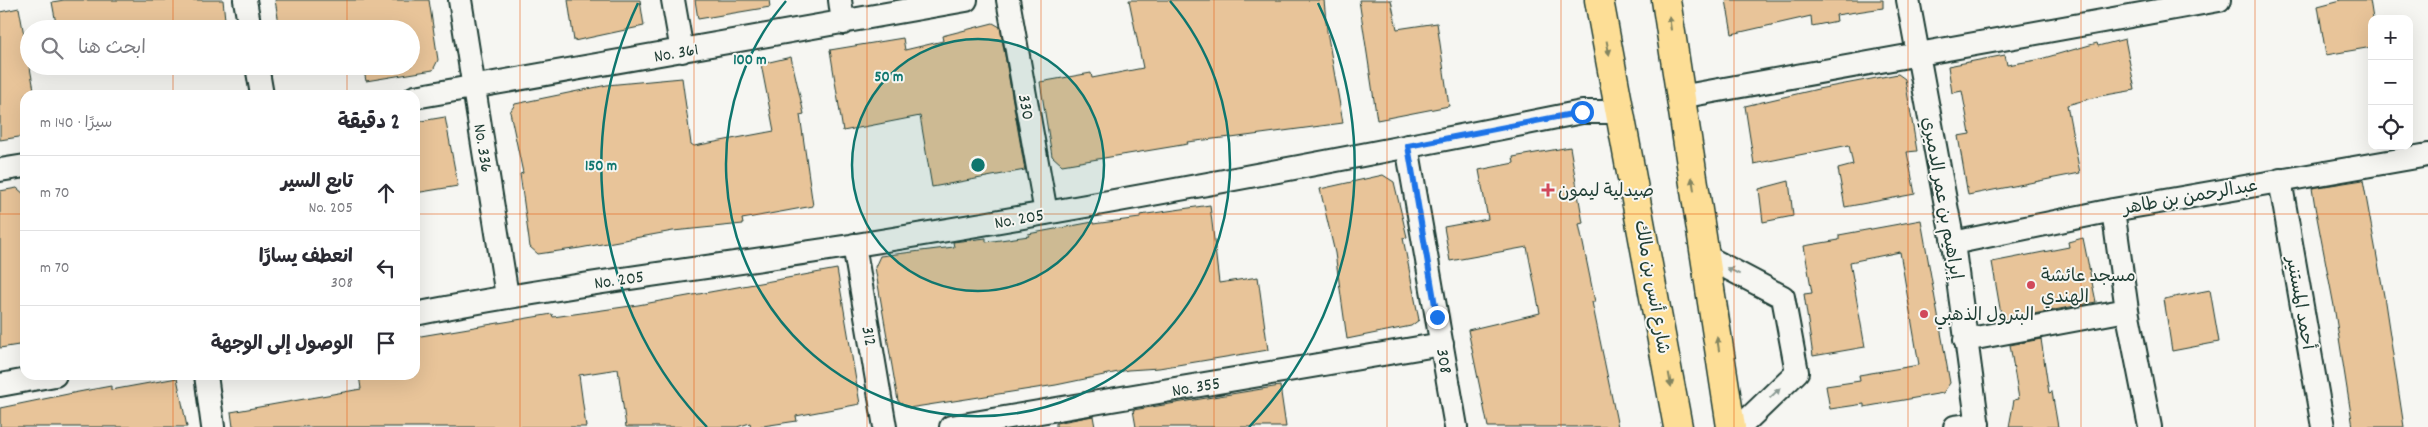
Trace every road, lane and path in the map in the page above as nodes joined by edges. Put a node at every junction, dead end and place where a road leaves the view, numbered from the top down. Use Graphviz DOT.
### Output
graph roads {
  1 [pos="245,0"];
  2 [pos="460,0"];
  3 [pos="673,0"];
  4 [pos="840,0"];
  5 [pos="966,0"];
  6 [pos="1008,0"];
  7 [pos="1599,0"];
  8 [pos="1666,0"];
  9 [pos="1908,0"];
  10 [pos="2219,0"];
  11 [pos="248,20"];
  12 [pos="843,23"];
  13 [pos="682,52"];
  14 [pos="1918,53"];
  15 [pos="258,75"];
  16 [pos="474,88"];
  17 [pos="261,90"];
  18 [pos="420,96"];
  19 [pos="1680,97"];
  20 [pos="1621,112"];
  21 [pos="1408,146"];
  22 [pos="2428,155"];
  23 [pos="20,167"];
  24 [pos="0,170"];
  25 [pos="2280,180"];
  26 [pos="2113,210"];
  27 [pos="1046,213"];
  28 [pos="1953,243"];
  29 [pos="854,245"];
  30 [pos="1705,256"];
  31 [pos="507,296"];
  32 [pos="2127,310"];
  33 [pos="420,313"];
  34 [pos="1965,340"];
  35 [pos="1442,344"];
  36 [pos="28,380"];
  37 [pos="207,380"];
  38 [pos="0,385"];
  39 [pos="1978,426"];
  40 [pos="213,427"];
  41 [pos="885,427"];
  42 [pos="951,427"];
  43 [pos="1456,427"];
  44 [pos="1678,427"];
  45 [pos="1731,427"];
  46 [pos="1740,427"];
  47 [pos="1955,427"];
  48 [pos="2150,427"];
  49 [pos="2323,427"];
  1 -- 11 [label="street"];
  2 -- 16 [label="street, No. 336"];
  3 -- 13 [label="street"];
  4 -- 12 [label="street"];
  5 -- 12 [label="street, No. 361"];
  6 -- 27 [label="street, 330"];
  7 -- 20 [label="main road, شارع أنس بن مالك, one-way"];
  19 -- 8 [label="main road, one-way"];
  9 -- 14 [label="street, إبراهيم بن عمر الدميري"];
  10 -- 14 [label="street"];
  12 -- 13 [label="street, No. 361"];
  13 -- 16 [label="street, No. 361"];
  14 -- 19 [label="street"];
  14 -- 28 [label="street, إبراهيم بن عمر الدميري"];
  15 -- 17 [label="street"];
  16 -- 18 [label="street, No. 361"];
  16 -- 31 [label="street, No. 336"];
  30 -- 19 [label="main road, one-way"];
  20 -- 21 [label="street, No. 205"];
  20 -- 44 [label="main road, شارع أنس بن مالك, one-way"];
  21 -- 27 [label="street, No. 205"];
  21 -- 35 [label="street, 308"];
  22 -- 25 [label="street, عبدالرحمن بن طاهر"];
  23 -- 24 [label="street"];
  25 -- 26 [label="street, عبدالرحمن بن طاهر"];
  25 -- 49 [label="street, أحمد المستنير"];
  26 -- 28 [label="street, عبدالرحمن بن طاهر"];
  26 -- 32 [label="street"];
  27 -- 29 [label="street, No. 205"];
  28 -- 34 [label="street, إبراهيم بن عمر الدميري"];
  29 -- 31 [label="street, No. 205"];
  29 -- 41 [label="street, 312"];
  45 -- 30 [label="main road, one-way"];
  46 -- 30 [label="street, one-way"];
  31 -- 33 [label="street, No. 205"];
  32 -- 34 [label="street"];
  32 -- 48 [label="street"];
  34 -- 39 [label="street, إبراهيم بن عمر الدميري"];
  35 -- 42 [label="street, No. 355"];
  35 -- 43 [label="street, 308"];
  36 -- 38 [label="street"];
  37 -- 40 [label="street"];
  39 -- 47 [label="street"];
}
